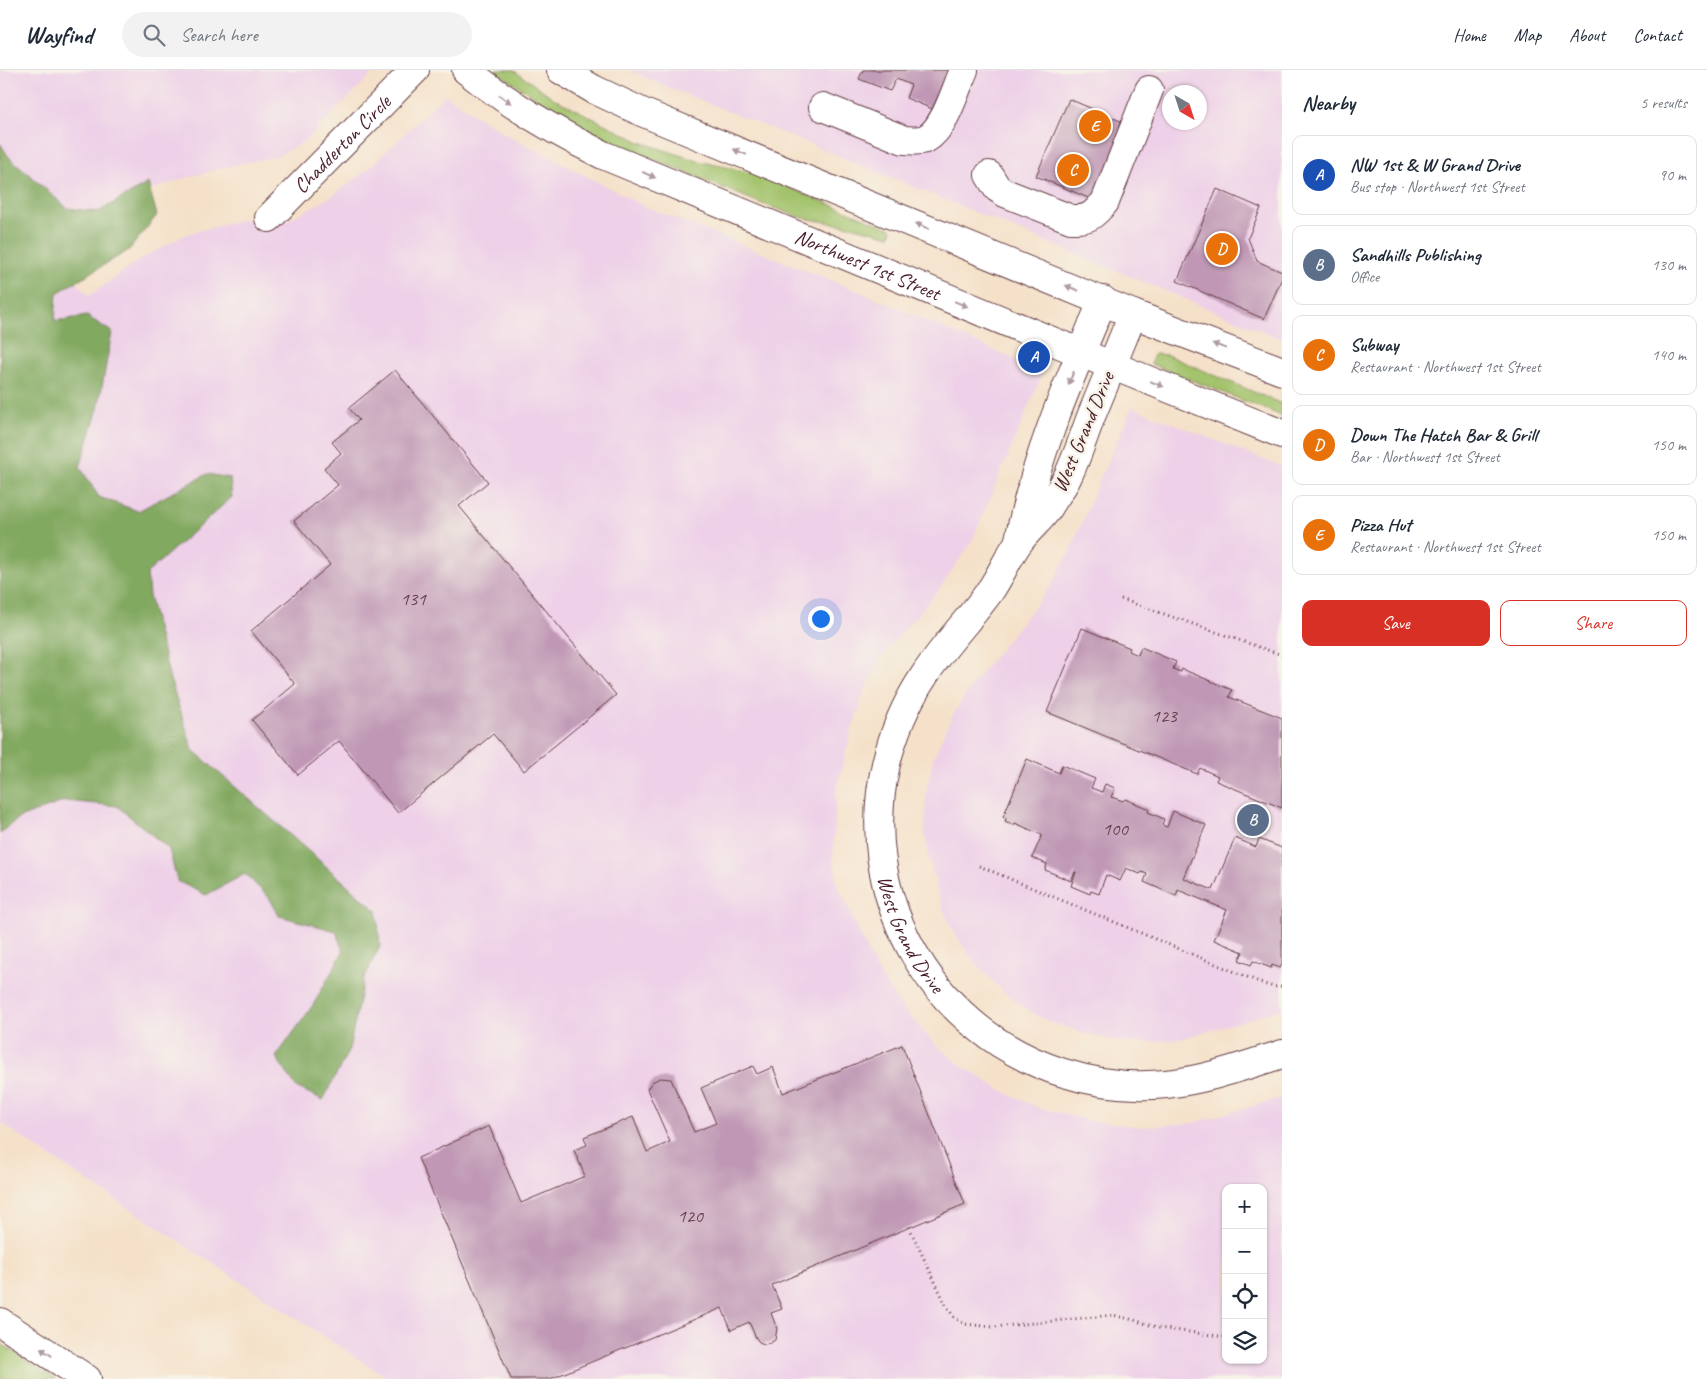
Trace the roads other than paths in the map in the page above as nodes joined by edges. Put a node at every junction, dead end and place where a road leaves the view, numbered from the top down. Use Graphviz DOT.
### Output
graph roads {
  1 [pos="415,70"];
  2 [pos="466,70"];
  3 [pos="561,70"];
  4 [pos="964,70"];
  5 [pos="1149,90"];
  6 [pos="823,108"];
  7 [pos="989,175"];
  8 [pos="269,218"];
  9 [pos="1103,300"];
  10 [pos="1133,314"];
  11 [pos="1081,353"];
  12 [pos="1112,365"];
  13 [pos="1282,371"];
  14 [pos="1282,434"];
  15 [pos="1019,542"];
  16 [pos="1282,1054"];
  17 [pos="0,1322"];
  18 [pos="87,1379"];
  1 -- 8 [label="main road, Chadderton Circle"];
  2 -- 11 [label="main road, Northwest 1st Street, one-way"];
  9 -- 3 [label="main road, one-way"];
  4 -- 6 [label="main road"];
  5 -- 7 [label="main road"];
  9 -- 10 [label="main road"];
  9 -- 11 [label="main road, West Grand Drive"];
  10 -- 12 [label="main road, West Grand Drive"];
  13 -- 10 [label="main road, one-way"];
  11 -- 12 [label="main road, Northwest 1st Street"];
  11 -- 15 [label="main road, West Grand Drive, one-way"];
  12 -- 14 [label="main road, Northwest 1st Street, one-way"];
  12 -- 15 [label="main road, West Grand Drive"];
  15 -- 16 [label="main road, West Grand Drive"];
  18 -- 17 [label="main road, one-way"];
}
